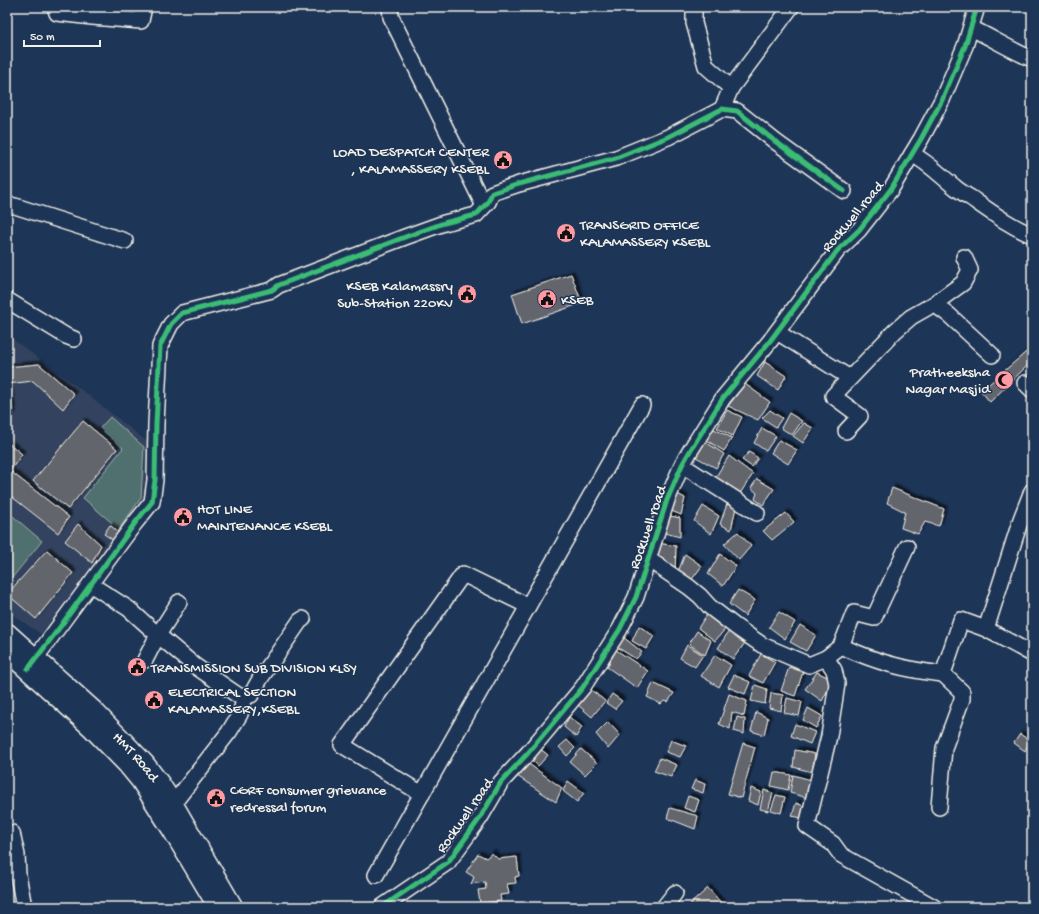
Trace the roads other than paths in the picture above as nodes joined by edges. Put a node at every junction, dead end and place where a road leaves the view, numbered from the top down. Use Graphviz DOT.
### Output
graph roads {
  1 [pos="55,7"];
  2 [pos="144,7"];
  3 [pos="390,7"];
  4 [pos="694,7"];
  5 [pos="791,7"];
  6 [pos="977,7"];
  7 [pos="971,28"];
  8 [pos="1032,59"];
  9 [pos="731,88"];
  10 [pos="722,109"];
  11 [pos="912,154"];
  12 [pos="844,191"];
  13 [pos="7,205"];
  14 [pos="484,206"];
  15 [pos="1032,235"];
  16 [pos="125,241"];
  17 [pos="964,257"];
  18 [pos="7,300"];
  19 [pos="934,304"];
  20 [pos="777,332"];
  21 [pos="74,339"];
  22 [pos="992,354"];
  23 [pos="850,378"];
  24 [pos="642,405"];
  25 [pos="846,431"];
  26 [pos="682,465"];
  27 [pos="1032,490"];
  28 [pos="757,513"];
  29 [pos="907,547"];
  30 [pos="648,559"];
  31 [pos="90,584"];
  32 [pos="179,602"];
  33 [pos="528,606"];
  34 [pos="302,619"];
  35 [pos="986,629"];
  36 [pos="7,633"];
  37 [pos="158,635"];
  38 [pos="842,646"];
  39 [pos="7,651"];
  40 [pos="1032,654"];
  41 [pos="826,658"];
  42 [pos="145,660"];
  43 [pos="32,664"];
  44 [pos="943,674"];
  45 [pos="245,697"];
  46 [pos="422,794"];
  47 [pos="173,804"];
  48 [pos="939,807"];
  49 [pos="12,833"];
  50 [pos="12,855"];
  51 [pos="376,875"];
  52 [pos="675,893"];
  53 [pos="221,904"];
  54 [pos="24,907"];
  55 [pos="382,907"];
  56 [pos="664,907"];
  57 [pos="934,907"];
  1 -- 2 [label="street"];
  3 -- 14 [label="street"];
  4 -- 9 [label="street"];
  5 -- 9 [label="street"];
  6 -- 7 [label="street, Rockwell road"];
  7 -- 8 [label="street"];
  7 -- 11 [label="street, Rockwell road"];
  9 -- 10 [label="street"];
  10 -- 12 [label="street"];
  10 -- 14 [label="street"];
  11 -- 15 [label="street"];
  11 -- 20 [label="street, Rockwell road"];
  13 -- 16 [label="street"];
  14 -- 31 [label="street"];
  17 -- 19 [label="street"];
  18 -- 21 [label="street"];
  19 -- 22 [label="street"];
  19 -- 23 [label="street"];
  20 -- 23 [label="street"];
  20 -- 26 [label="street, Rockwell road"];
  23 -- 25 [label="street"];
  24 -- 33 [label="street"];
  26 -- 28 [label="street"];
  26 -- 30 [label="street, Rockwell road"];
  27 -- 35 [label="street"];
  29 -- 38 [label="street"];
  30 -- 41 [label="street"];
  30 -- 55 [label="street, Rockwell road"];
  31 -- 37 [label="street"];
  31 -- 43 [label="street"];
  32 -- 37 [label="street"];
  33 -- 46 [label="street"];
  33 -- 46 [label="street"];
  34 -- 45 [label="street"];
  35 -- 40 [label="street"];
  35 -- 44 [label="street"];
  36 -- 43 [label="main road, HMT Road"];
  37 -- 42 [label="street"];
  37 -- 45 [label="street"];
  38 -- 41 [label="street"];
  38 -- 44 [label="street"];
  39 -- 43 [label="main road, HMT Road"];
  41 -- 57 [label="street"];
  43 -- 47 [label="main road, HMT Road"];
  43 -- 53 [label="main road, HMT Road"];
  44 -- 48 [label="street"];
  45 -- 47 [label="street"];
  46 -- 51 [label="street"];
  47 -- 53 [label="main road, HMT Road"];
  49 -- 50 [label="street"];
  50 -- 54 [label="street"];
  52 -- 56 [label="street"];
}
